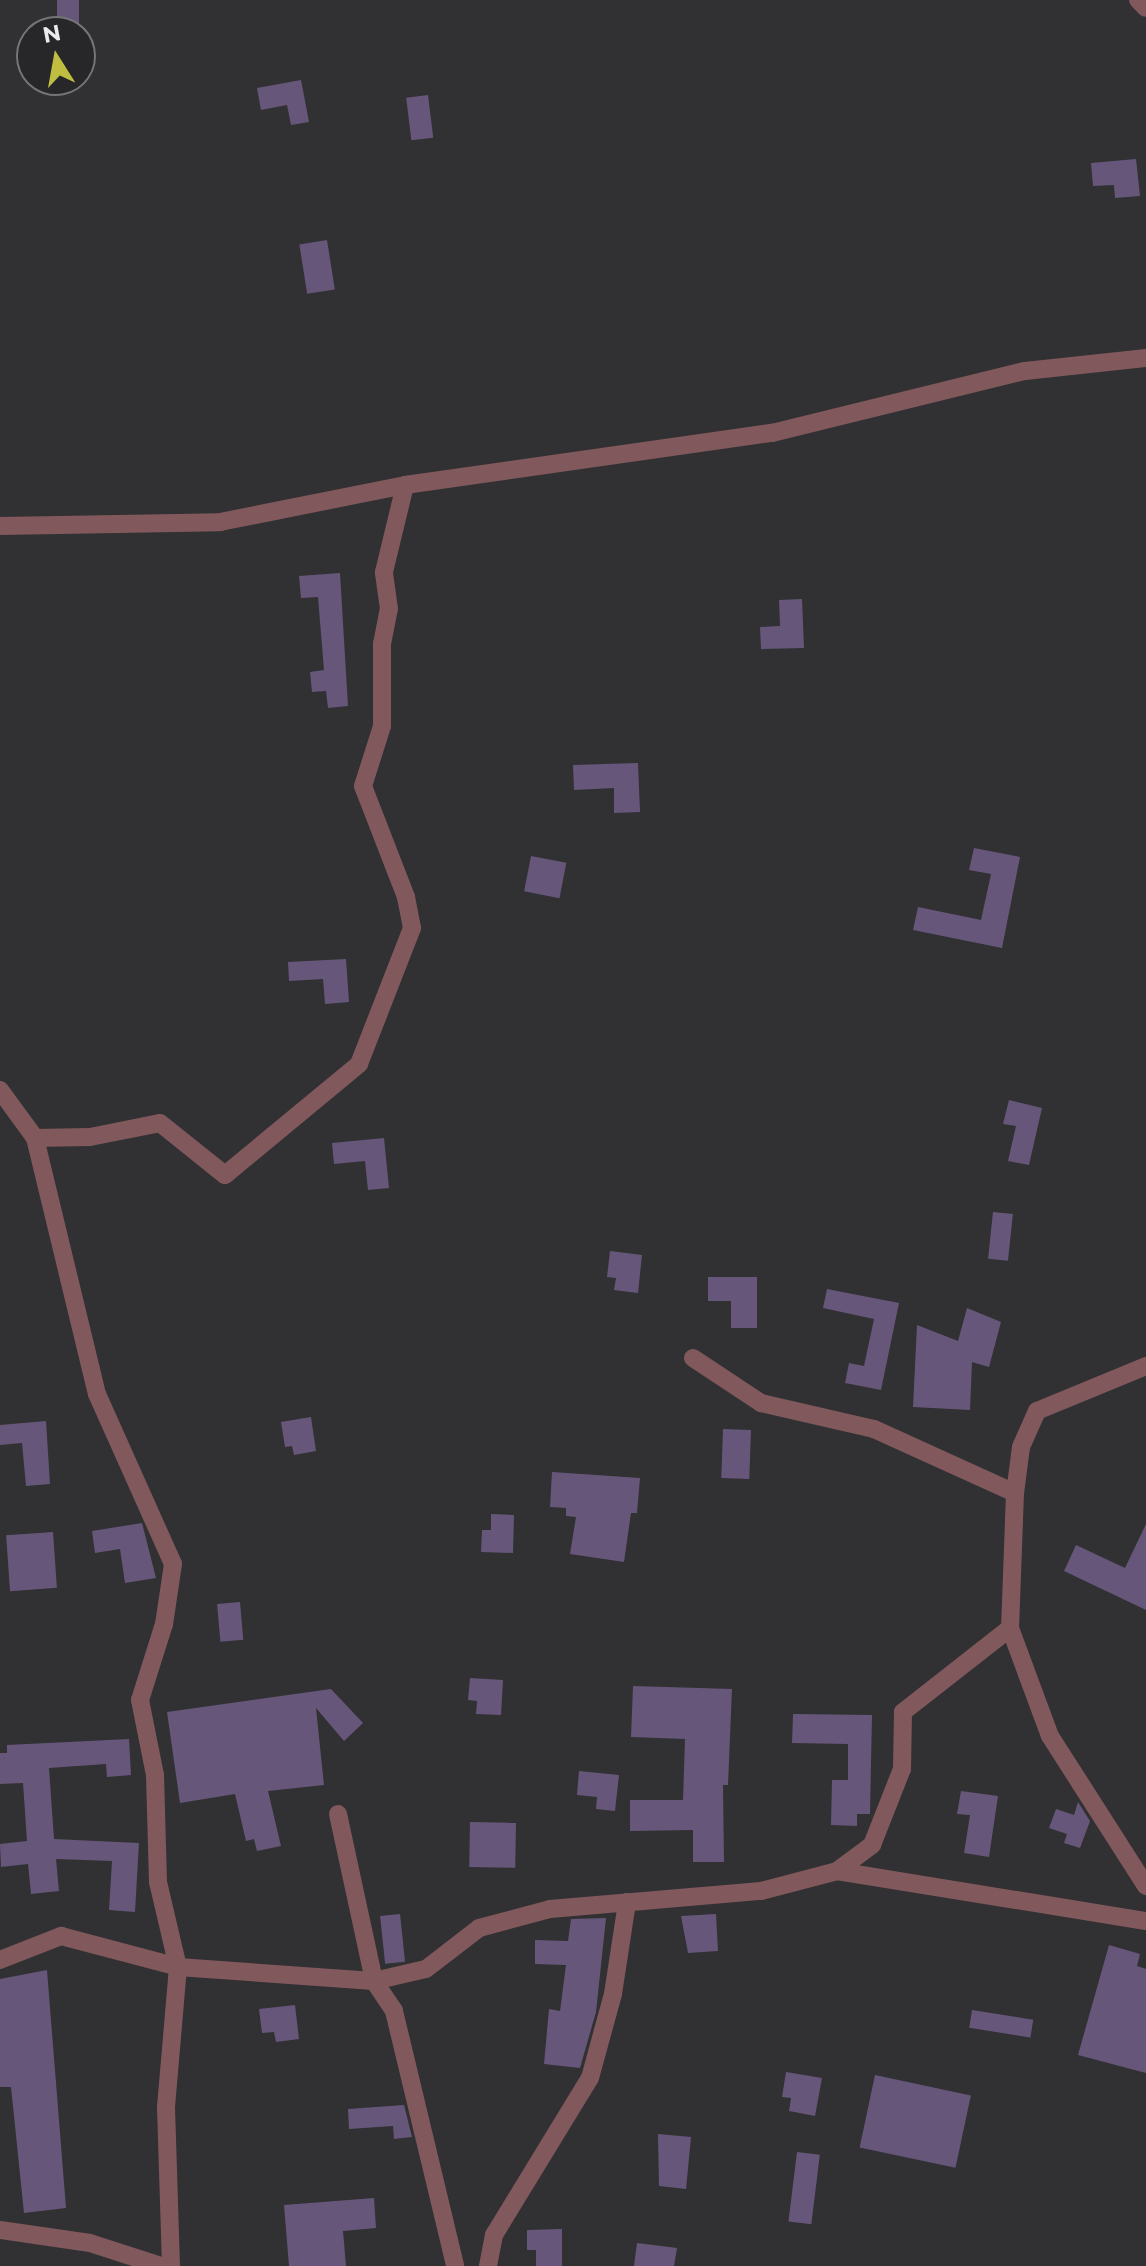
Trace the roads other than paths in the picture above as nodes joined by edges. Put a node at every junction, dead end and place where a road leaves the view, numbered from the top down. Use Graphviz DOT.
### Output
graph roads {
  1 [pos="1138,0"];
  2 [pos="1146,8"];
  3 [pos="1146,358"];
  4 [pos="405,485"];
  5 [pos="0,526"];
  6 [pos="0,1090"];
  7 [pos="35,1138"];
  8 [pos="693,1358"];
  9 [pos="1146,1366"];
  10 [pos="1015,1493"];
  11 [pos="1010,1628"];
  12 [pos="338,1814"];
  13 [pos="837,1871"];
  14 [pos="1146,1886"];
  15 [pos="627,1902"];
  16 [pos="1146,1921"];
  17 [pos="0,1960"];
  18 [pos="178,1967"];
  19 [pos="374,1981"];
  20 [pos="0,2230"];
  21 [pos="161,2266"];
  22 [pos="171,2266"];
  23 [pos="455,2266"];
  24 [pos="488,2266"];
  1 -- 2 [label="street"];
  3 -- 4 [label="street"];
  4 -- 5 [label="street"];
  4 -- 7 [label="street"];
  6 -- 7 [label="street"];
  7 -- 18 [label="street"];
  8 -- 10 [label="street"];
  9 -- 10 [label="street"];
  10 -- 11 [label="street"];
  11 -- 13 [label="street"];
  11 -- 14 [label="street"];
  12 -- 19 [label="street"];
  13 -- 15 [label="street"];
  13 -- 16 [label="street"];
  15 -- 19 [label="street"];
  15 -- 24 [label="street"];
  17 -- 18 [label="street"];
  18 -- 19 [label="street"];
  18 -- 22 [label="street"];
  19 -- 23 [label="street"];
  20 -- 21 [label="street"];
}
